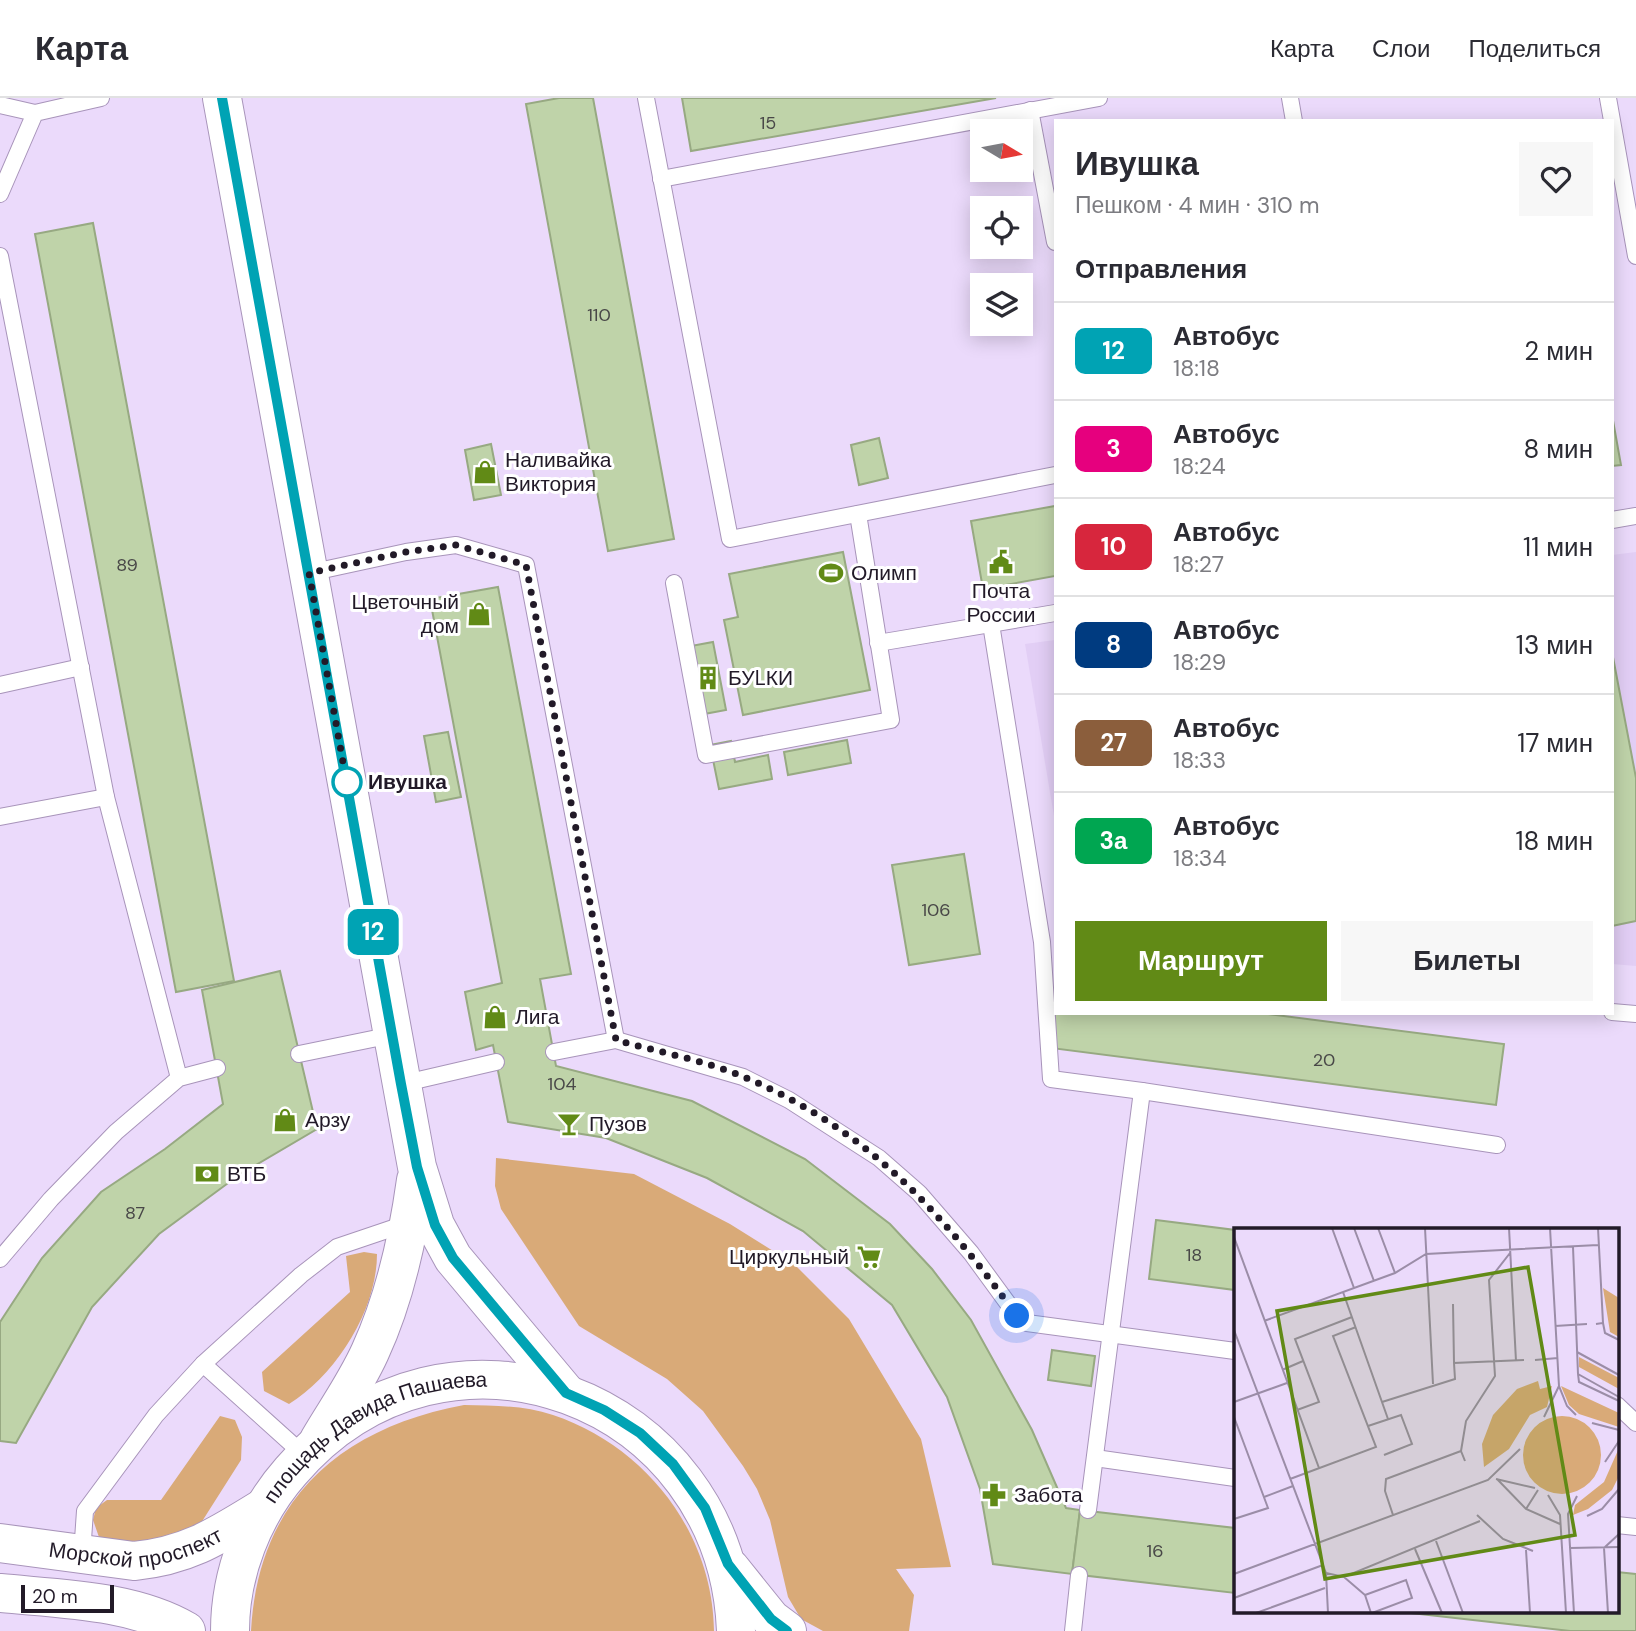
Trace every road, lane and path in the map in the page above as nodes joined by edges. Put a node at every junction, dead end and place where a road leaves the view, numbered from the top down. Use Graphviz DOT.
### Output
graph roads {
  1 [pos="101,98"];
  2 [pos="222,98"];
  3 [pos="646,98"];
  4 [pos="1099,98"];
  5 [pos="1290,98"];
  6 [pos="1608,98"];
  7 [pos="82,101"];
  8 [pos="0,105"];
  9 [pos="1030,110"];
  10 [pos="35,113"];
  11 [pos="1294,119"];
  12 [pos="1612,119"];
  13 [pos="1614,132"];
  14 [pos="661,179"];
  15 [pos="0,194"];
  16 [pos="1054,237"];
  17 [pos="0,256"];
  18 [pos="1636,256"];
  19 [pos="1054,475"];
  20 [pos="858,514"];
  21 [pos="1636,516"];
  22 [pos="1614,520"];
  23 [pos="309,573"];
  24 [pos="674,583"];
  25 [pos="1054,613"];
  26 [pos="990,624"];
  27 [pos="878,643"];
  28 [pos="81,667"];
  29 [pos="0,685"];
  30 [pos="106,797"];
  31 [pos="0,817"];
  32 [pos="1048,943"];
  33 [pos="1614,1012"];
  34 [pos="1636,1014"];
  35 [pos="392,1035"];
  36 [pos="616,1040"];
  37 [pos="554,1052"];
  38 [pos="299,1054"];
  39 [pos="496,1062"];
  40 [pos="217,1069"];
  41 [pos="178,1078"];
  42 [pos="401,1084"];
  43 [pos="1142,1091"];
  44 [pos="1497,1145"];
  45 [pos="417,1167"];
  46 [pos="410,1222"];
  47 [pos="0,1259"];
  48 [pos="1109,1335"];
  49 [pos="1234,1351"];
  50 [pos="203,1364"];
  51 [pos="566,1393"];
  52 [pos="1618,1406"];
  53 [pos="1636,1423"];
  54 [pos="311,1448"];
  55 [pos="1095,1458"];
  56 [pos="1234,1478"];
  57 [pos="263,1508"];
  58 [pos="1088,1510"];
  59 [pos="1618,1524"];
  60 [pos="1636,1527"];
  61 [pos="0,1543"];
  62 [pos="82,1554"];
  63 [pos="728,1564"];
  64 [pos="1079,1575"];
  65 [pos="0,1593"];
  66 [pos="187,1631"];
  67 [pos="230,1631"];
  68 [pos="736,1631"];
  69 [pos="787,1631"];
  70 [pos="1073,1631"];
  1 -- 7 [label="lane"];
  2 -- 23 [label="street"];
  3 -- 14 [label="lane"];
  4 -- 9 [label="lane"];
  5 -- 11 [label="lane"];
  6 -- 12 [label="lane"];
  7 -- 10 [label="lane"];
  8 -- 10 [label="lane"];
  9 -- 14 [label="lane"];
  9 -- 16 [label="lane"];
  10 -- 15 [label="lane"];
  13 -- 18 [label="lane"];
  14 -- 20 [label="lane"];
  17 -- 28 [label="lane"];
  19 -- 20 [label="lane"];
  20 -- 27 [label="lane"];
  21 -- 22 [label="lane"];
  23 -- 35 [label="street"];
  23 -- 36 [label="lane"];
  24 -- 27 [label="lane"];
  25 -- 26 [label="lane"];
  26 -- 27 [label="lane"];
  26 -- 32 [label="lane"];
  28 -- 29 [label="lane"];
  28 -- 30 [label="lane"];
  30 -- 31 [label="lane"];
  30 -- 41 [label="lane"];
  32 -- 43 [label="lane"];
  33 -- 34 [label="lane"];
  35 -- 38 [label="lane"];
  35 -- 42 [label="street"];
  36 -- 37 [label="lane"];
  36 -- 48 [label="lane"];
  39 -- 42 [label="lane"];
  40 -- 41 [label="lane"];
  41 -- 47 [label="lane"];
  42 -- 45 [label="street"];
  43 -- 44 [label="lane"];
  43 -- 48 [label="lane"];
  45 -- 46 [label="street"];
  45 -- 51 [label="street"];
  46 -- 50 [label="lane"];
  46 -- 54 [label="street"];
  48 -- 49 [label="lane"];
  48 -- 55 [label="lane"];
  50 -- 54 [label="lane"];
  50 -- 62 [label="lane"];
  51 -- 54 [label="street, площадь Давида Пашаева"];
  51 -- 63 [label="street, площадь Давида Пашаева"];
  52 -- 53 [label="lane"];
  54 -- 57 [label="street, площадь Давида Пашаева"];
  55 -- 56 [label="lane"];
  55 -- 58 [label="lane"];
  57 -- 62 [label="street, Морской проспект"];
  57 -- 67 [label="street, площадь Давида Пашаева"];
  59 -- 60 [label="lane"];
  61 -- 62 [label="street, Морской проспект"];
  63 -- 68 [label="street, площадь Давида Пашаева"];
  63 -- 69 [label="street"];
  64 -- 70 [label="lane"];
  65 -- 66 [label="street"];
}
